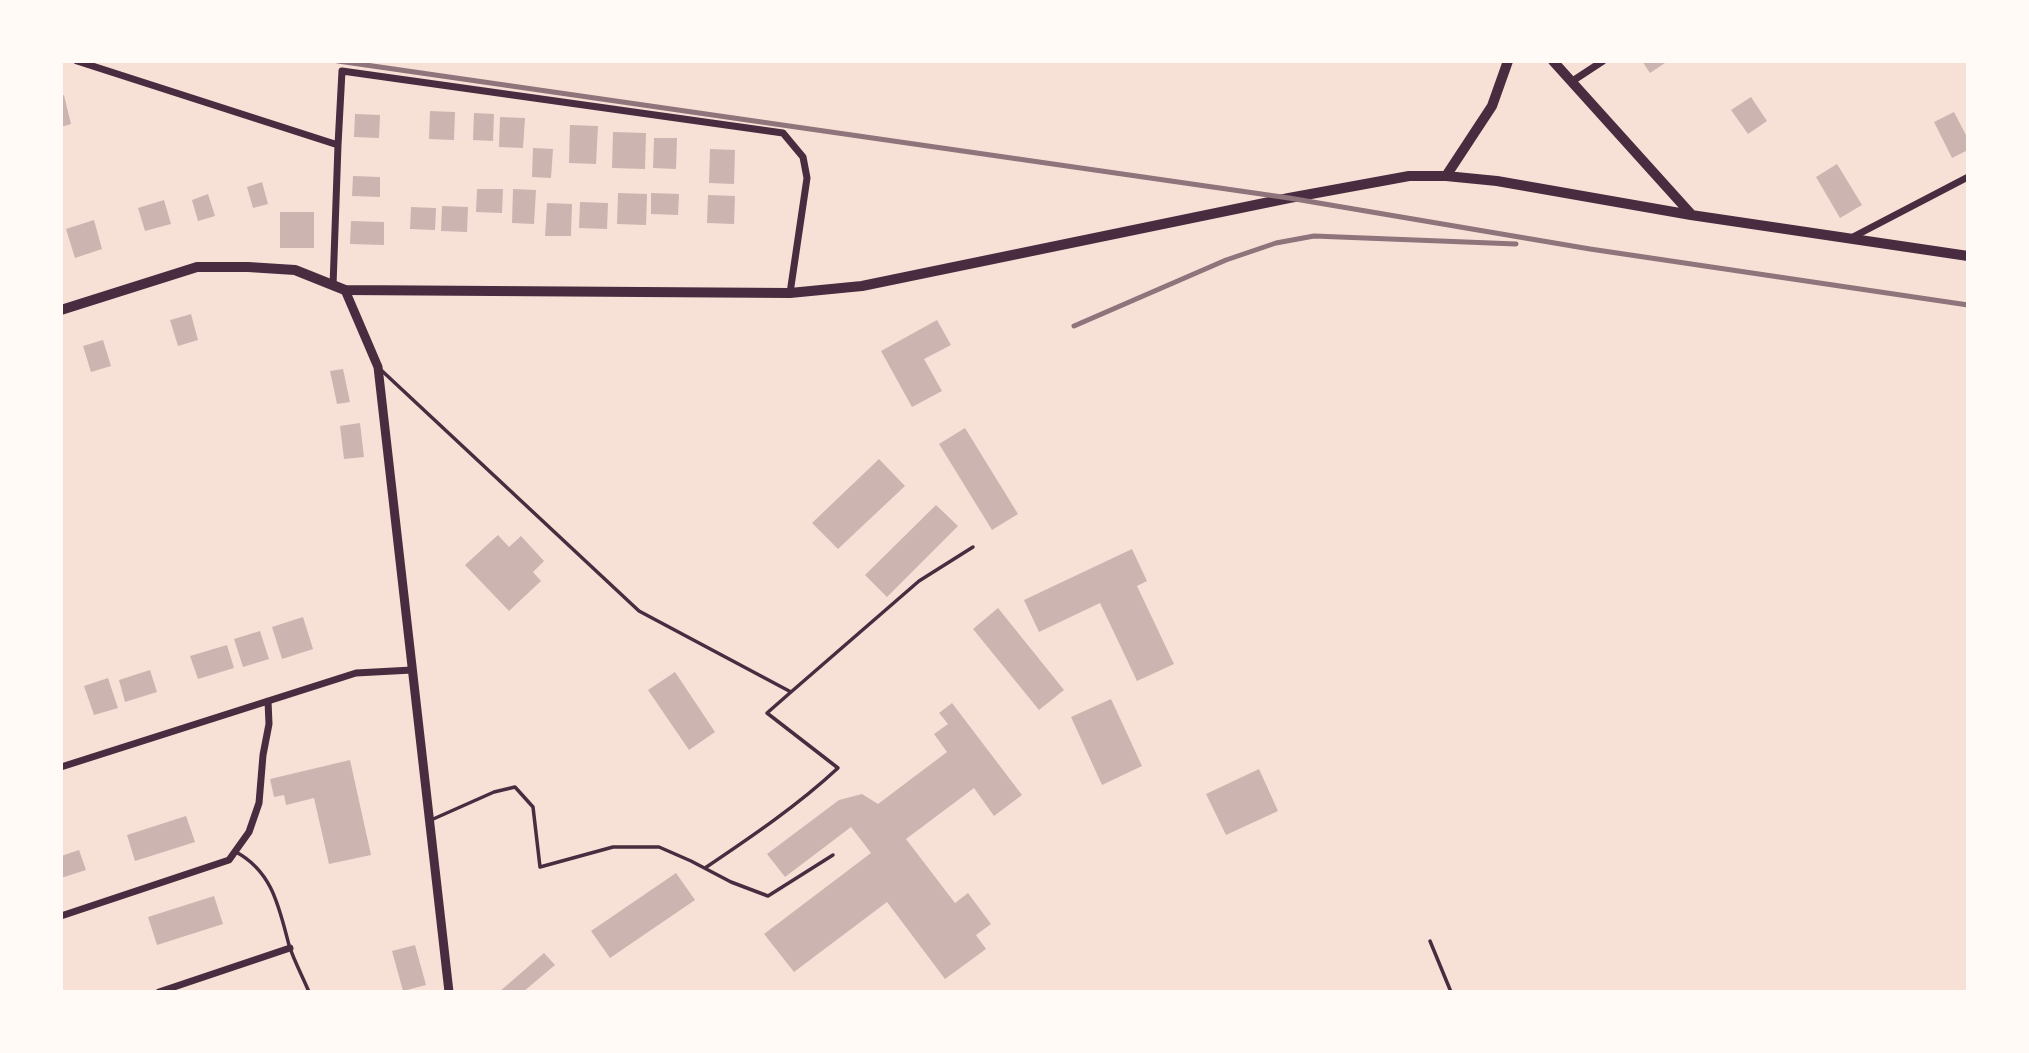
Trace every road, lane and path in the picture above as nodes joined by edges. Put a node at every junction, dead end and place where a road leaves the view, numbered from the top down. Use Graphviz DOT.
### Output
graph roads {
  1 [pos="77,61"];
  2 [pos="1508,61"];
  3 [pos="1553,61"];
  4 [pos="1603,61"];
  5 [pos="1571,82"];
  6 [pos="338,145"];
  7 [pos="1446,176"];
  8 [pos="1968,177"];
  9 [pos="1691,215"];
  10 [pos="1851,238"];
  11 [pos="1968,256"];
  12 [pos="333,286"];
  13 [pos="345,290"];
  14 [pos="790,293"];
  15 [pos="61,310"];
  16 [pos="379,368"];
  17 [pos="973,547"];
  18 [pos="412,670"];
  19 [pos="791,692"];
  20 [pos="268,701"];
  21 [pos="61,767"];
  22 [pos="429,820"];
  23 [pos="235,852"];
  24 [pos="833,855"];
  25 [pos="705,869"];
  26 [pos="61,916"];
  27 [pos="1430,941"];
  28 [pos="290,948"];
  29 [pos="159,992"];
  30 [pos="309,992"];
  31 [pos="449,992"];
  32 [pos="1451,992"];
  1 -- 6 [label="street"];
  2 -- 7 [label="main road"];
  3 -- 5 [label="main road"];
  4 -- 5 [label="street"];
  5 -- 9 [label="main road"];
  6 -- 12 [label="street"];
  6 -- 14 [label="street"];
  7 -- 9 [label="main road"];
  7 -- 14 [label="main road"];
  8 -- 10 [label="street"];
  9 -- 10 [label="main road"];
  10 -- 11 [label="main road"];
  12 -- 13 [label="main road"];
  12 -- 15 [label="main road"];
  13 -- 14 [label="main road"];
  13 -- 16 [label="street"];
  16 -- 18 [label="street"];
  16 -- 19 [label="lane"];
  17 -- 19 [label="lane"];
  18 -- 20 [label="street"];
  18 -- 22 [label="street"];
  19 -- 25 [label="lane"];
  20 -- 21 [label="street"];
  20 -- 23 [label="street"];
  22 -- 25 [label="lane"];
  22 -- 31 [label="street"];
  23 -- 26 [label="street"];
  23 -- 28 [label="lane"];
  24 -- 25 [label="lane"];
  27 -- 32 [label="lane"];
  28 -- 29 [label="street"];
  28 -- 30 [label="lane"];
}
